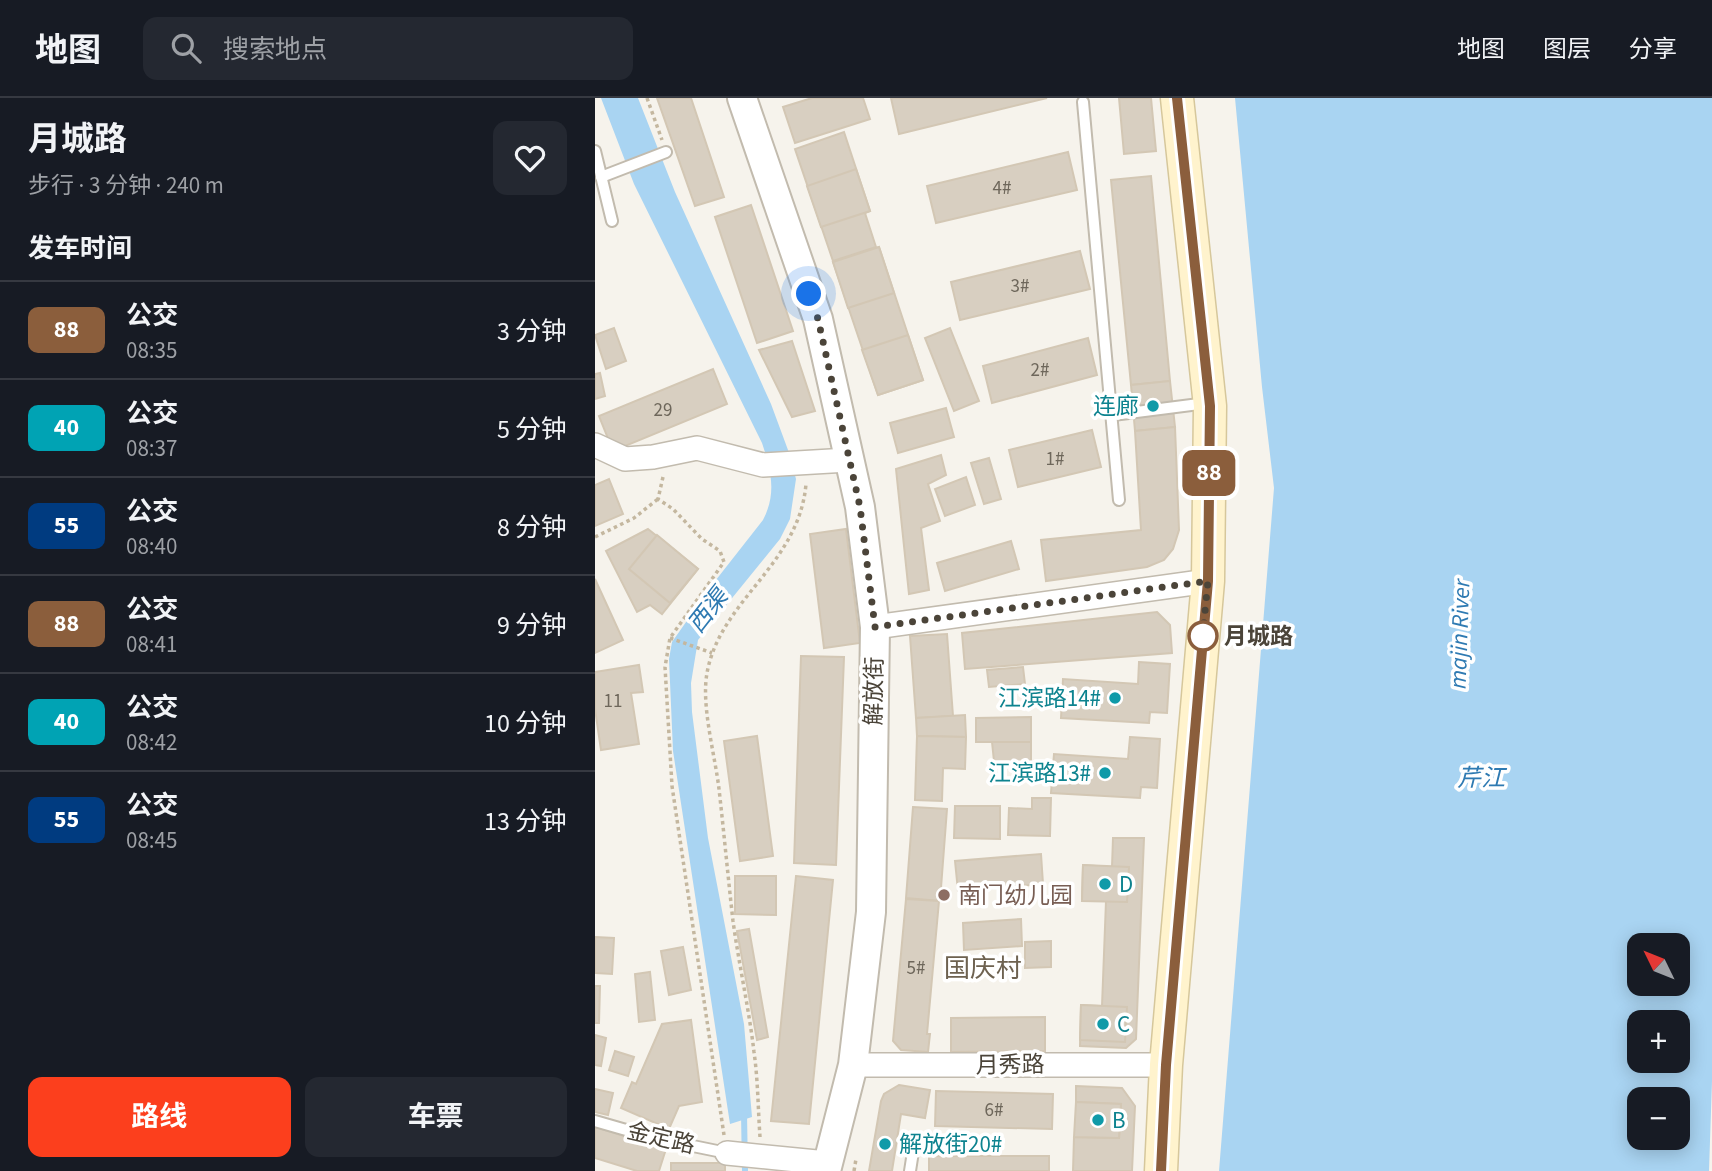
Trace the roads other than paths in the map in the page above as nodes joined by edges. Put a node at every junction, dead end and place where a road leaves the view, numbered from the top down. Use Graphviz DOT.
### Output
graph roads {
  1 [pos="742,98"];
  2 [pos="1177,98"];
  3 [pos="1083,102"];
  4 [pos="595,151"];
  5 [pos="666,152"];
  6 [pos="601,177"];
  7 [pos="612,221"];
  8 [pos="1210,403"];
  9 [pos="1113,415"];
  10 [pos="595,445"];
  11 [pos="848,460"];
  12 [pos="1119,500"];
  13 [pos="1208,581"];
  14 [pos="875,627"];
  15 [pos="853,1065"];
  16 [pos="1166,1065"];
  17 [pos="595,1121"];
  18 [pos="915,1139"];
  19 [pos="727,1153"];
  20 [pos="827,1167"];
  21 [pos="910,1171"];
  22 [pos="1161,1171"];
  1 -- 11 [label="street, 解放街"];
  2 -- 8 [label="main road"];
  3 -- 9 [label="lane"];
  4 -- 6 [label="lane"];
  5 -- 6 [label="lane"];
  6 -- 7 [label="lane"];
  8 -- 9 [label="lane"];
  8 -- 13 [label="main road"];
  9 -- 12 [label="lane"];
  10 -- 11 [label="street"];
  11 -- 14 [label="street, 解放街"];
  13 -- 14 [label="street"];
  13 -- 16 [label="main road"];
  14 -- 15 [label="street, 解放街"];
  15 -- 16 [label="street, 月秀路"];
  15 -- 20 [label="street, 解放街"];
  16 -- 22 [label="main road"];
  17 -- 19 [label="lane, 金定路"];
  18 -- 21 [label="lane"];
  19 -- 20 [label="street"];
}
